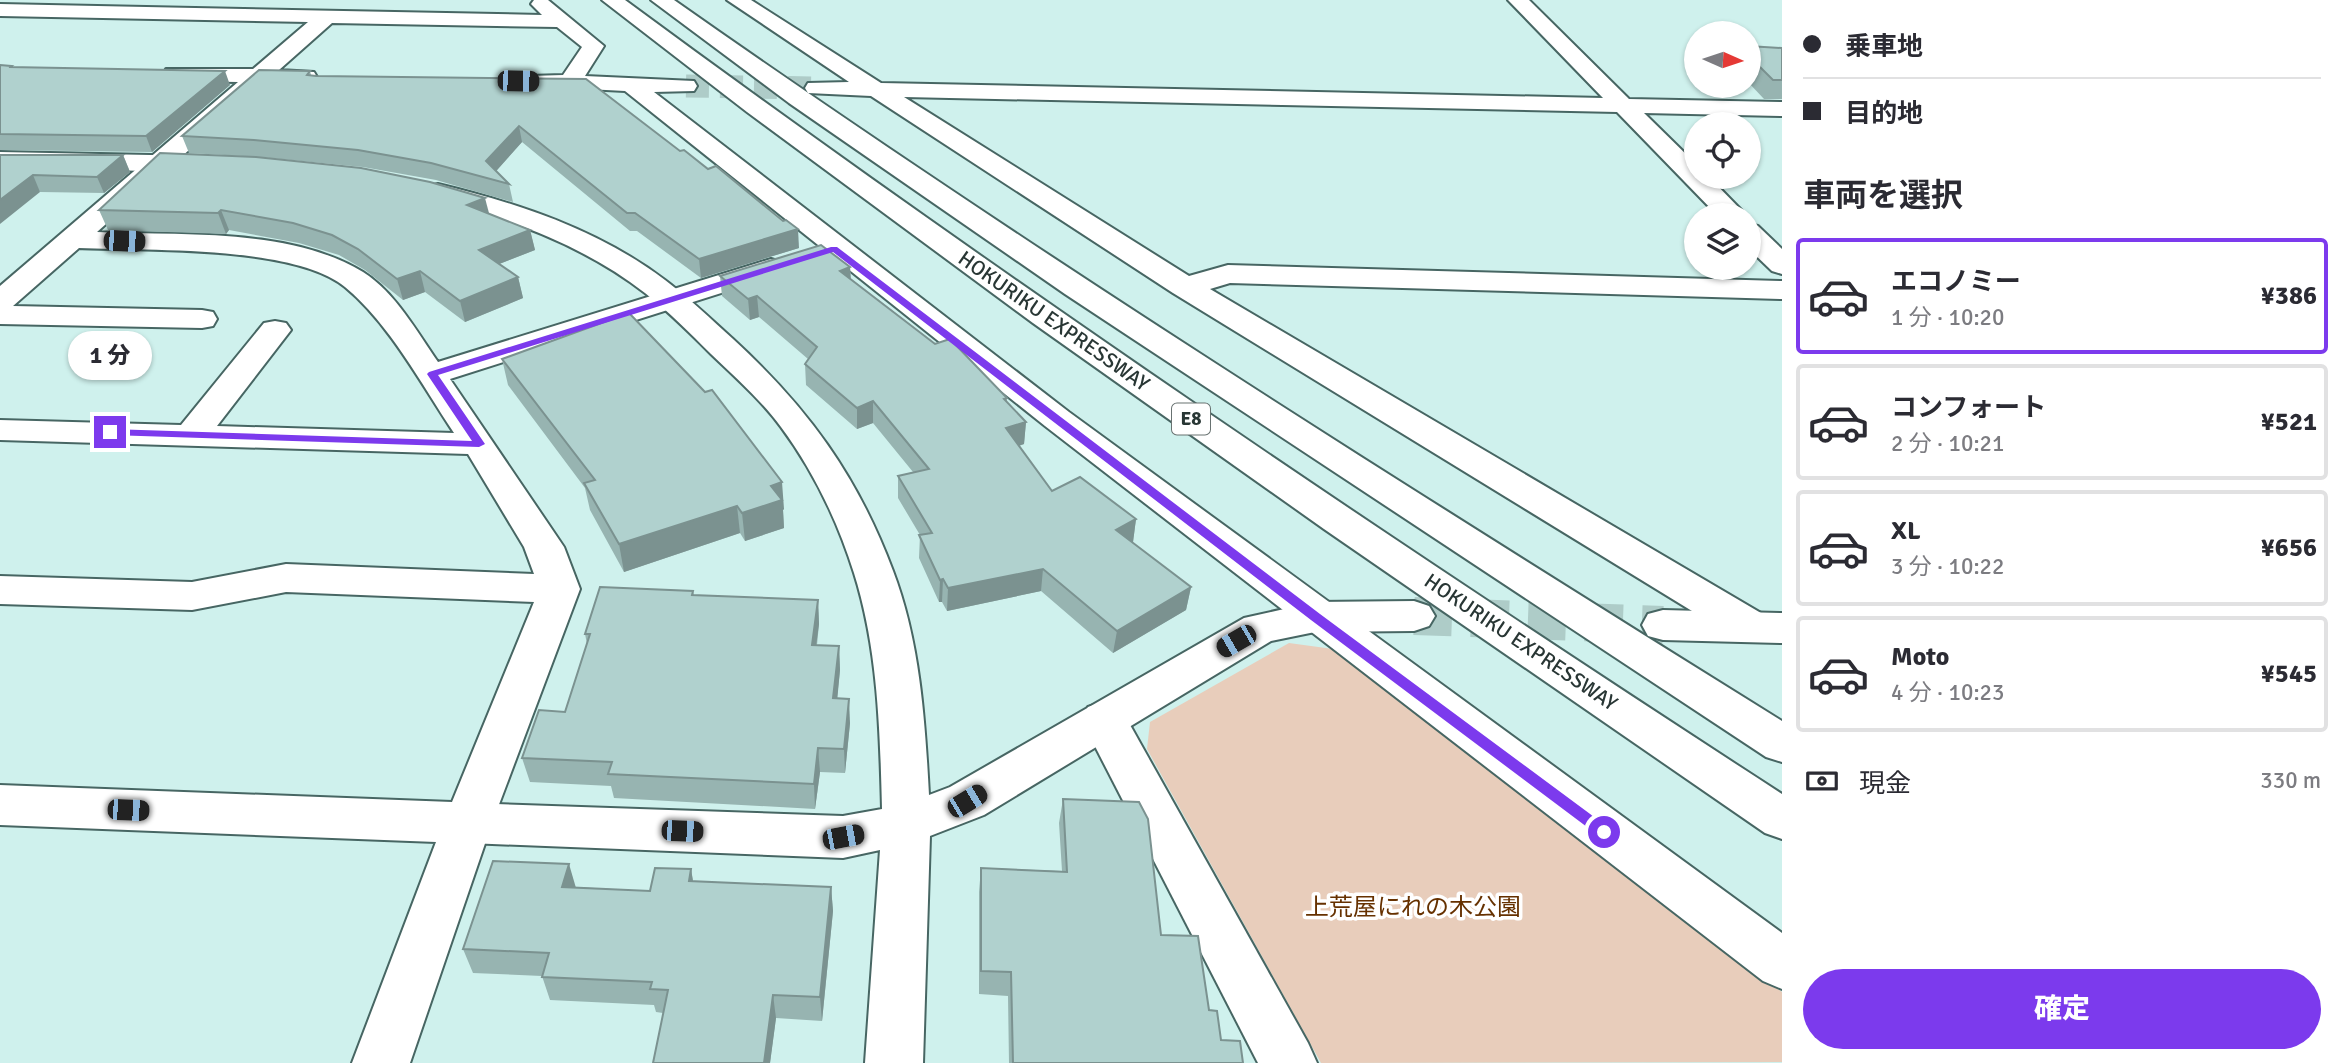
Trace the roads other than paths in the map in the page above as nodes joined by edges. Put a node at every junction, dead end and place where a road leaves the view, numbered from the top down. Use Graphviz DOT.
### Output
graph roads {
  1 [pos="121,0"];
  2 [pos="536,0"];
  3 [pos="612,0"];
  4 [pos="661,0"];
  5 [pos="737,0"];
  6 [pos="1518,0"];
  7 [pos="0,10"];
  8 [pos="103,12"];
  9 [pos="327,16"];
  10 [pos="559,21"];
  11 [pos="150,74"];
  12 [pos="259,76"];
  13 [pos="327,77"];
  14 [pos="516,81"];
  15 [pos="570,82"];
  16 [pos="629,83"];
  17 [pos="686,86"];
  18 [pos="816,88"];
  19 [pos="878,89"];
  20 [pos="1621,106"];
  21 [pos="1782,109"];
  22 [pos="0,160"];
  23 [pos="158,163"];
  24 [pos="238,166"];
  25 [pos="402,184"];
  26 [pos="1720,203"];
  27 [pos="71,239"];
  28 [pos="1761,245"];
  29 [pos="813,255"];
  30 [pos="1782,265"];
  31 [pos="1184,287"];
  32 [pos="1782,290"];
  33 [pos="672,300"];
  34 [pos="0,302"];
  35 [pos="0,315"];
  36 [pos="202,319"];
  37 [pos="275,330"];
  38 [pos="432,374"];
  39 [pos="0,430"];
  40 [pos="192,434"];
  41 [pos="479,444"];
  42 [pos="560,589"];
  43 [pos="0,590"];
  44 [pos="1413,616"];
  45 [pos="1315,617"];
  46 [pos="1663,625"];
  47 [pos="1767,627"];
  48 [pos="1104,719"];
  49 [pos="1782,744"];
  50 [pos="0,805"];
  51 [pos="1782,819"];
  52 [pos="468,824"];
  53 [pos="906,824"];
  54 [pos="1782,964"];
  55 [pos="381,1063"];
  56 [pos="894,1063"];
  57 [pos="1288,1063"];
  1 -- 8 [label="main road"];
  2 -- 10 [label="main road"];
  3 -- 51 [label="main road, HOKURIKU EXPRESSWAY / E8"];
  4 -- 49 [label="main road, HOKURIKU EXPRESSWAY / E8"];
  5 -- 19 [label="main road"];
  6 -- 20 [label="main road"];
  7 -- 8 [label="main road"];
  8 -- 9 [label="main road"];
  9 -- 10 [label="main road"];
  9 -- 12 [label="main road"];
  10 -- 15 [label="main road"];
  11 -- 12 [label="main road"];
  12 -- 13 [label="main road"];
  12 -- 23 [label="main road"];
  14 -- 15 [label="main road"];
  15 -- 16 [label="main road"];
  16 -- 17 [label="main road"];
  16 -- 29 [label="main road"];
  18 -- 19 [label="main road"];
  19 -- 20 [label="main road"];
  19 -- 31 [label="main road"];
  20 -- 21 [label="main road"];
  20 -- 26 [label="main road"];
  22 -- 23 [label="main road"];
  23 -- 24 [label="main road"];
  23 -- 27 [label="main road"];
  25 -- 33 [label="main road"];
  27 -- 34 [label="main road"];
  27 -- 38 [label="main road"];
  28 -- 30 [label="main road"];
  29 -- 33 [label="main road"];
  29 -- 45 [label="main road"];
  31 -- 32 [label="main road"];
  31 -- 47 [label="main road"];
  33 -- 38 [label="main road"];
  33 -- 53 [label="main road"];
  35 -- 36 [label="main road"];
  37 -- 40 [label="main road"];
  38 -- 41 [label="main road"];
  39 -- 40 [label="main road"];
  40 -- 41 [label="main road"];
  41 -- 42 [label="main road"];
  42 -- 43 [label="main road"];
  42 -- 52 [label="main road"];
  44 -- 45 [label="main road"];
  45 -- 48 [label="main road"];
  45 -- 54 [label="main road"];
  46 -- 47 [label="main road"];
  48 -- 53 [label="main road"];
  48 -- 57 [label="main road"];
  50 -- 52 [label="main road"];
  52 -- 53 [label="main road"];
  52 -- 55 [label="main road"];
  53 -- 56 [label="main road"];
}
